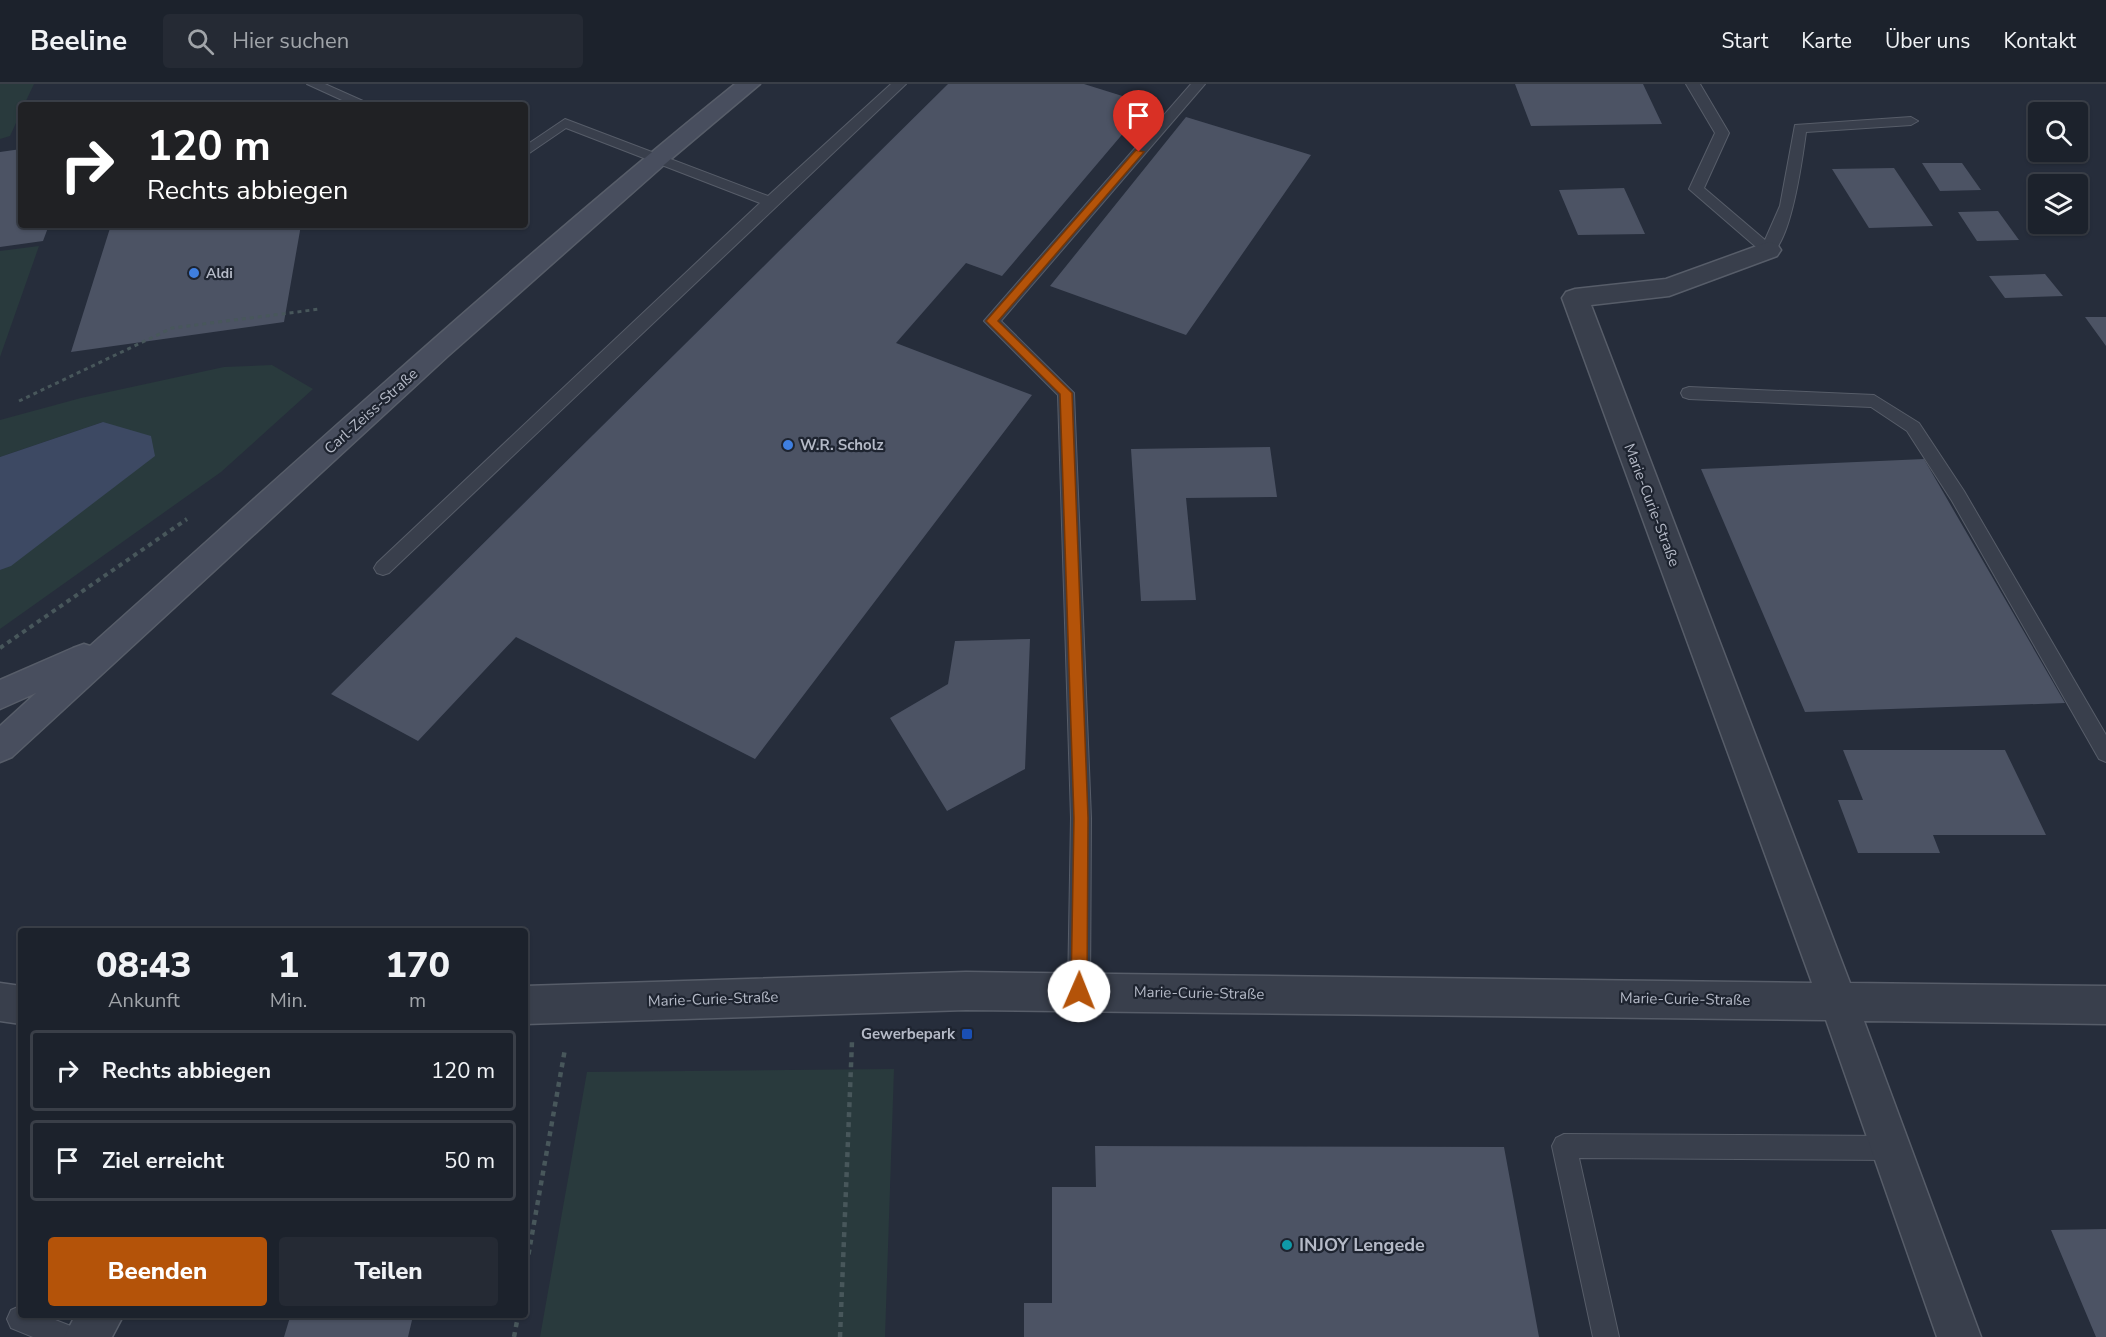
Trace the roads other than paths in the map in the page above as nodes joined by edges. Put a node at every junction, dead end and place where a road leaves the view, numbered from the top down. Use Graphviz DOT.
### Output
graph roads {
  1 [pos="314,84"];
  2 [pos="749,84"];
  3 [pos="899,84"];
  4 [pos="1198,84"];
  5 [pos="1693,84"];
  6 [pos="358,102"];
  7 [pos="1911,121"];
  8 [pos="528,150"];
  9 [pos="657,159"];
  10 [pos="770,202"];
  11 [pos="1768,250"];
  12 [pos="1689,393"];
  13 [pos="383,568"];
  14 [pos="111,645"];
  15 [pos="0,695"];
  16 [pos="0,747"];
  17 [pos="2106,753"];
  18 [pos="1079,991"];
  19 [pos="1838,1001"];
  20 [pos="0,1002"];
  21 [pos="18,1005"];
  22 [pos="528,1005"];
  23 [pos="2106,1005"];
  24 [pos="1891,1148"];
  25 [pos="100,1318"];
  26 [pos="20,1319"];
  27 [pos="67,1337"];
  28 [pos="86,1337"];
  29 [pos="1606,1337"];
  30 [pos="1959,1337"];
  1 -- 6 [label="lane"];
  2 -- 9 [label="main road, Carl-Zeiss-Straße"];
  3 -- 10 [label="lane"];
  4 -- 18 [label="lane"];
  5 -- 11 [label="lane"];
  7 -- 11 [label="lane"];
  8 -- 9 [label="lane"];
  9 -- 10 [label="lane"];
  9 -- 14 [label="main road, Carl-Zeiss-Straße"];
  10 -- 13 [label="lane"];
  11 -- 19 [label="street, Marie-Curie-Straße"];
  12 -- 17 [label="lane"];
  14 -- 15 [label="main road"];
  14 -- 16 [label="main road, Carl-Zeiss-Straße"];
  18 -- 19 [label="street, Marie-Curie-Straße"];
  18 -- 22 [label="street, Marie-Curie-Straße"];
  19 -- 23 [label="street, Marie-Curie-Straße"];
  19 -- 24 [label="street, Marie-Curie-Straße"];
  20 -- 21 [label="street"];
  24 -- 29 [label="lane"];
  24 -- 30 [label="street, Marie-Curie-Straße"];
  25 -- 28 [label="street"];
  26 -- 27 [label="lane"];
}
